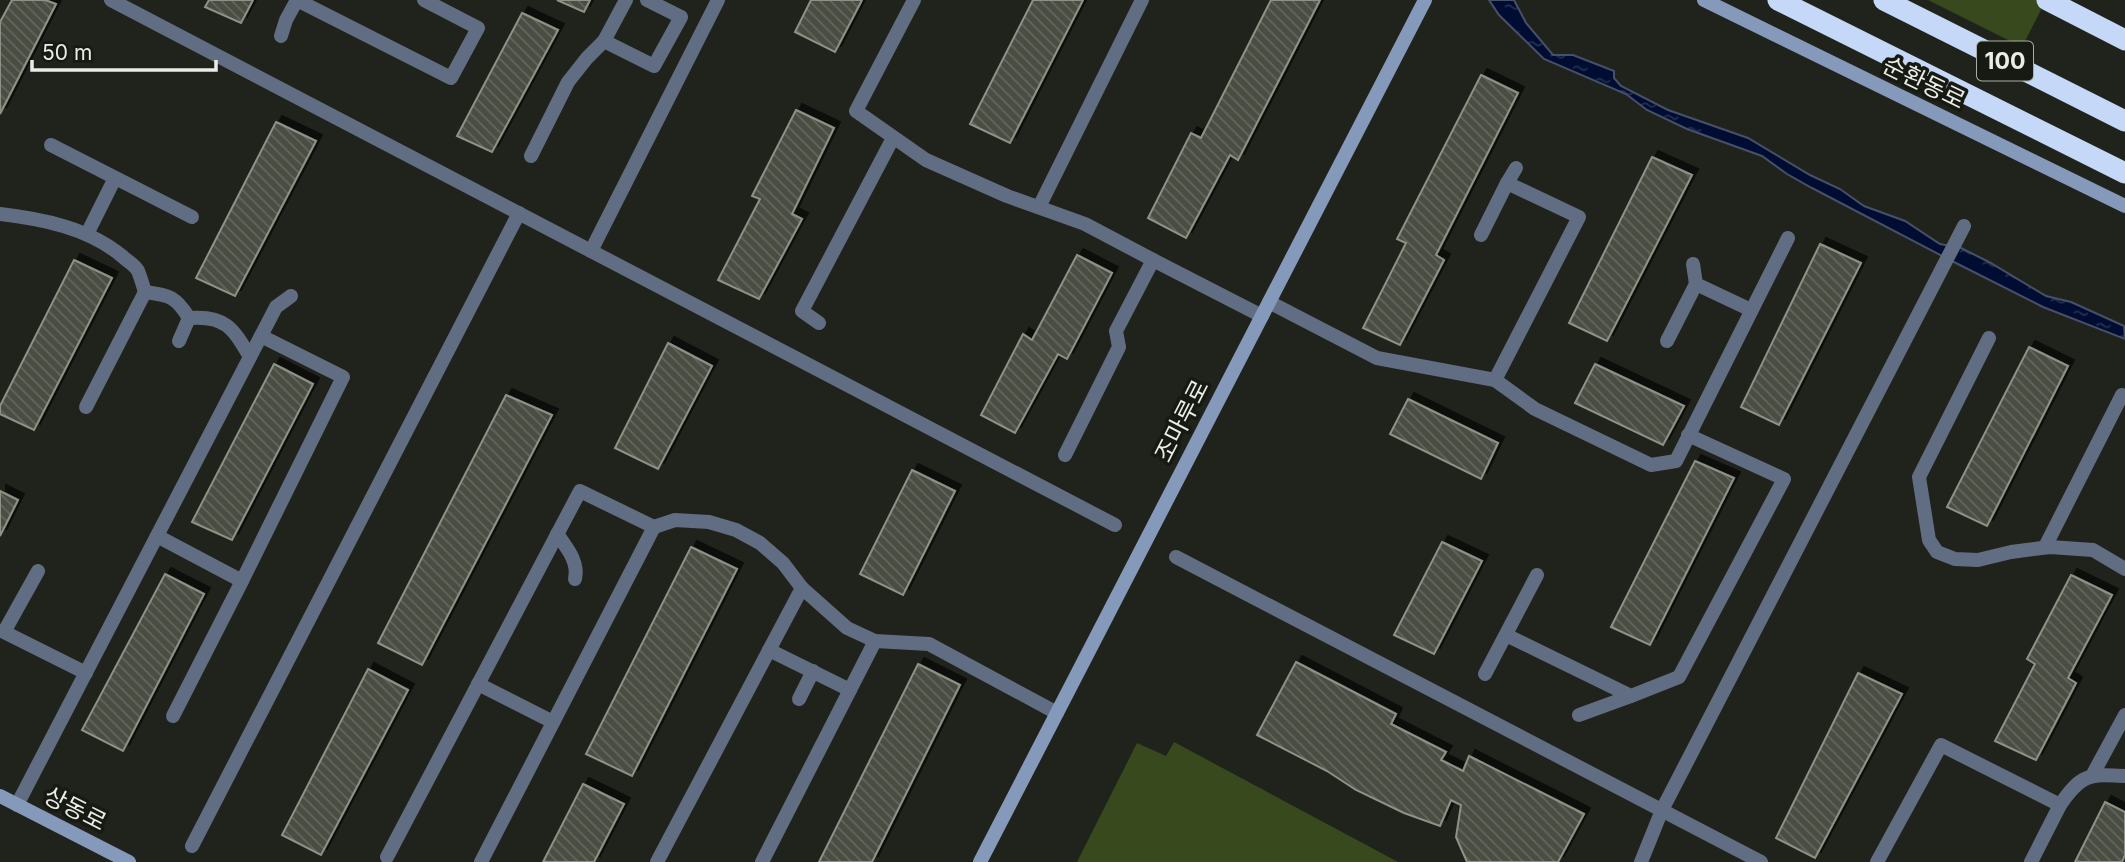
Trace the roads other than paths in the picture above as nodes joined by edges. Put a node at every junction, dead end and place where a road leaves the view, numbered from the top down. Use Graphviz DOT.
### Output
graph roads {
  1 [pos="111,0"];
  2 [pos="297,0"];
  3 [pos="424,0"];
  4 [pos="626,0"];
  5 [pos="647,0"];
  6 [pos="718,0"];
  7 [pos="914,0"];
  8 [pos="1142,0"];
  9 [pos="1425,0"];
  10 [pos="1704,0"];
  11 [pos="1778,0"];
  12 [pos="1884,0"];
  13 [pos="2046,0"];
  14 [pos="281,36"];
  15 [pos="2125,40"];
  16 [pos="604,41"];
  17 [pos="2125,121"];
  18 [pos="893,138"];
  19 [pos="51,145"];
  20 [pos="531,156"];
  21 [pos="1516,168"];
  22 [pos="2125,173"];
  23 [pos="115,178"];
  24 [pos="1507,183"];
  25 [pos="2125,206"];
  26 [pos="1039,207"];
  27 [pos="519,213"];
  28 [pos="0,214"];
  29 [pos="192,218"];
  30 [pos="1964,226"];
  31 [pos="87,234"];
  32 [pos="1481,235"];
  33 [pos="1788,238"];
  34 [pos="591,251"];
  35 [pos="1153,260"];
  36 [pos="1693,264"];
  37 [pos="1696,285"];
  38 [pos="145,292"];
  39 [pos="291,296"];
  40 [pos="1269,302"];
  41 [pos="1751,310"];
  42 [pos="1262,316"];
  43 [pos="189,318"];
  44 [pos="819,323"];
  45 [pos="261,336"];
  46 [pos="1989,338"];
  47 [pos="179,341"];
  48 [pos="1667,341"];
  49 [pos="250,357"];
  50 [pos="1494,380"];
  51 [pos="2122,395"];
  52 [pos="86,407"];
  53 [pos="1688,435"];
  54 [pos="1065,455"];
  55 [pos="1115,525"];
  56 [pos="654,527"];
  57 [pos="557,534"];
  58 [pos="157,536"];
  59 [pos="2045,547"];
  60 [pos="1176,556"];
  61 [pos="2125,569"];
  62 [pos="38,571"];
  63 [pos="1537,575"];
  64 [pos="575,579"];
  65 [pos="242,581"];
  66 [pos="802,587"];
  67 [pos="1506,635"];
  68 [pos="2,636"];
  69 [pos="875,641"];
  70 [pos="769,650"];
  71 [pos="813,671"];
  72 [pos="86,673"];
  73 [pos="1485,674"];
  74 [pos="478,684"];
  75 [pos="850,690"];
  76 [pos="1631,696"];
  77 [pos="799,699"];
  78 [pos="1057,713"];
  79 [pos="1579,715"];
  80 [pos="2125,715"];
  81 [pos="173,716"];
  82 [pos="553,722"];
  83 [pos="2093,774"];
  84 [pos="2125,776"];
  85 [pos="0,796"];
  86 [pos="18,805"];
  87 [pos="2060,805"];
  88 [pos="1661,810"];
  89 [pos="192,846"];
  90 [pos="387,857"];
  91 [pos="129,862"];
  92 [pos="481,862"];
  93 [pos="657,862"];
  94 [pos="762,862"];
  95 [pos="980,862"];
  96 [pos="1641,862"];
  97 [pos="1761,862"];
  98 [pos="1877,862"];
  99 [pos="2031,862"];
  1 -- 27 [label="street"];
  2 -- 3 [label="street"];
  2 -- 14 [label="street"];
  4 -- 16 [label="street"];
  5 -- 16 [label="street"];
  6 -- 34 [label="street"];
  7 -- 18 [label="street"];
  8 -- 26 [label="street"];
  9 -- 40 [label="street, 조마루로"];
  10 -- 25 [label="street, 순환동로"];
  11 -- 22 [label="highway"];
  12 -- 17 [label="highway, 100"];
  13 -- 15 [label="highway"];
  16 -- 20 [label="street"];
  18 -- 26 [label="street"];
  18 -- 44 [label="street"];
  19 -- 23 [label="street"];
  21 -- 24 [label="street"];
  23 -- 29 [label="street"];
  23 -- 31 [label="street"];
  24 -- 32 [label="street"];
  24 -- 50 [label="street"];
  26 -- 35 [label="street"];
  27 -- 34 [label="street"];
  27 -- 89 [label="street"];
  28 -- 31 [label="street"];
  30 -- 88 [label="street"];
  31 -- 38 [label="street"];
  33 -- 41 [label="street"];
  34 -- 55 [label="street"];
  35 -- 42 [label="street"];
  35 -- 54 [label="street"];
  36 -- 37 [label="street"];
  37 -- 41 [label="street"];
  37 -- 48 [label="street"];
  38 -- 43 [label="street"];
  38 -- 52 [label="street"];
  39 -- 45 [label="street"];
  40 -- 42 [label="street, 조마루로"];
  40 -- 50 [label="street"];
  41 -- 53 [label="street"];
  42 -- 78 [label="street, 조마루로"];
  43 -- 47 [label="street"];
  43 -- 49 [label="street"];
  45 -- 49 [label="street"];
  45 -- 65 [label="street"];
  46 -- 59 [label="street"];
  49 -- 58 [label="street"];
  50 -- 53 [label="street"];
  51 -- 59 [label="street"];
  53 -- 76 [label="street"];
  56 -- 57 [label="street"];
  56 -- 66 [label="street"];
  56 -- 82 [label="street"];
  57 -- 64 [label="street"];
  57 -- 74 [label="street"];
  58 -- 65 [label="street"];
  58 -- 72 [label="street"];
  59 -- 61 [label="street"];
  60 -- 88 [label="street"];
  62 -- 68 [label="street"];
  63 -- 67 [label="street"];
  65 -- 81 [label="street"];
  66 -- 69 [label="street"];
  66 -- 70 [label="street"];
  67 -- 73 [label="street"];
  67 -- 76 [label="street"];
  68 -- 72 [label="street"];
  69 -- 75 [label="street"];
  69 -- 78 [label="street"];
  70 -- 71 [label="street"];
  70 -- 93 [label="street"];
  71 -- 75 [label="street"];
  71 -- 77 [label="street"];
  72 -- 86 [label="street"];
  74 -- 82 [label="street"];
  74 -- 90 [label="street"];
  75 -- 94 [label="street"];
  76 -- 79 [label="street"];
  78 -- 95 [label="street, 조마루로"];
  80 -- 83 [label="street"];
  82 -- 92 [label="street"];
  83 -- 84 [label="street"];
  83 -- 87 [label="street"];
  85 -- 86 [label="street, 상동로"];
  86 -- 91 [label="street, 상동로"];
  87 -- 98 [label="street"];
  87 -- 99 [label="street"];
  88 -- 96 [label="street"];
  88 -- 97 [label="street"];
}
